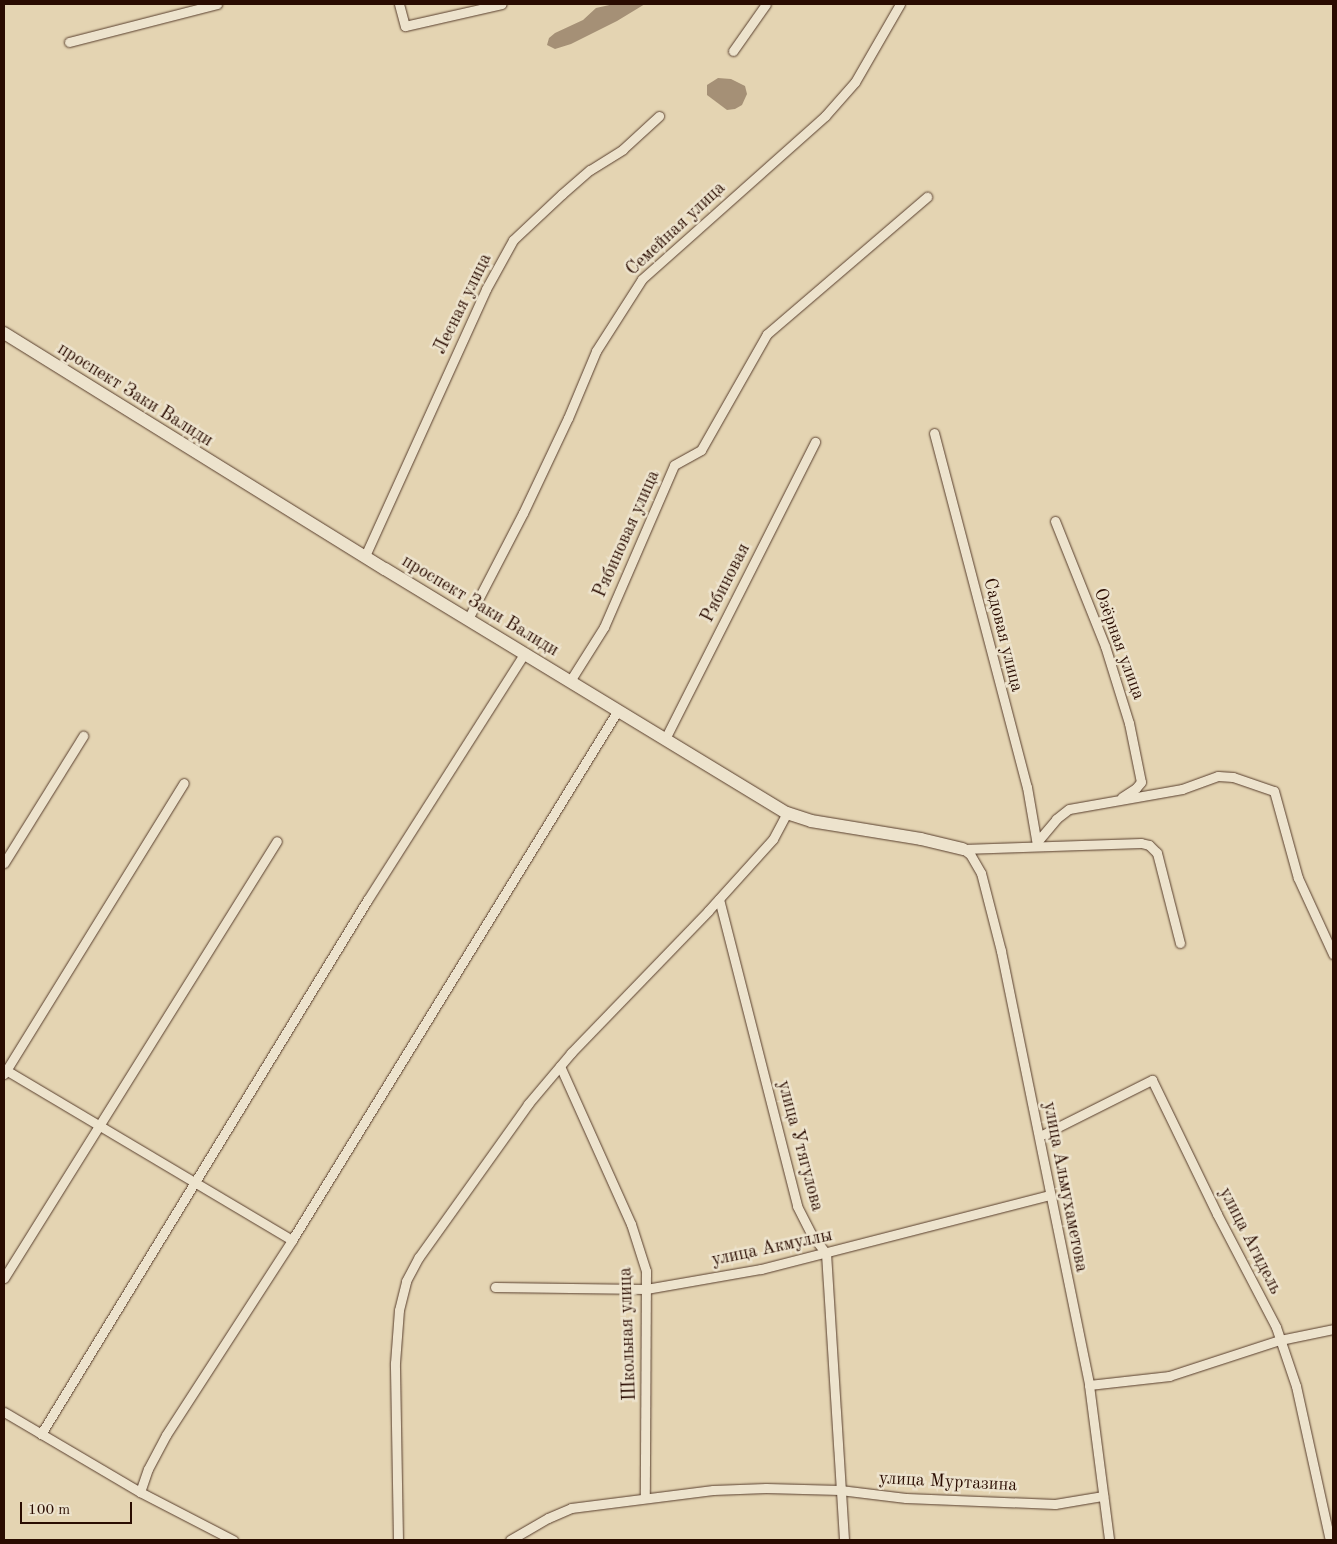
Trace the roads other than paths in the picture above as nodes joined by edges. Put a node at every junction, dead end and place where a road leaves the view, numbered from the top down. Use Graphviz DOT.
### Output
graph roads {
  1 [pos="218,4"];
  2 [pos="399,4"];
  3 [pos="502,4"];
  4 [pos="766,4"];
  5 [pos="900,4"];
  6 [pos="69,42"];
  7 [pos="733,50"];
  8 [pos="659,116"];
  9 [pos="927,196"];
  10 [pos="4,333"];
  11 [pos="934,433"];
  12 [pos="815,442"];
  13 [pos="1055,521"];
  14 [pos="365,556"];
  15 [pos="468,619"];
  16 [pos="525,653"];
  17 [pos="570,681"];
  18 [pos="618,710"];
  19 [pos="83,736"];
  20 [pos="665,739"];
  21 [pos="184,783"];
  22 [pos="1118,800"];
  23 [pos="787,813"];
  24 [pos="277,841"];
  25 [pos="1037,844"];
  26 [pos="963,849"];
  27 [pos="4,863"];
  28 [pos="720,899"];
  29 [pos="1180,943"];
  30 [pos="1333,954"];
  31 [pos="560,1066"];
  32 [pos="5,1071"];
  33 [pos="100,1125"];
  34 [pos="1044,1134"];
  35 [pos="196,1182"];
  36 [pos="1049,1195"];
  37 [pos="292,1240"];
  38 [pos="826,1253"];
  39 [pos="4,1278"];
  40 [pos="495,1287"];
  41 [pos="646,1289"];
  42 [pos="1333,1329"];
  43 [pos="1280,1340"];
  44 [pos="1089,1385"];
  45 [pos="4,1412"];
  46 [pos="41,1434"];
  47 [pos="840,1490"];
  48 [pos="140,1492"];
  49 [pos="1103,1496"];
  50 [pos="645,1498"];
  51 [pos="233,1540"];
  52 [pos="398,1540"];
  53 [pos="510,1540"];
  54 [pos="844,1540"];
  55 [pos="1108,1540"];
  56 [pos="1330,1540"];
  1 -- 6 [label="street"];
  2 -- 3 [label="street"];
  4 -- 7 [label="street"];
  5 -- 15 [label="street, Семейная улица"];
  8 -- 14 [label="street, Лесная улица"];
  9 -- 17 [label="street, Рябиновая улица"];
  10 -- 14 [label="street, проспект Заки Валиди"];
  11 -- 25 [label="street, Садовая улица"];
  12 -- 20 [label="street, Рябиновая"];
  13 -- 22 [label="street, Озёрная улица"];
  14 -- 15 [label="street, проспект Заки Валиди"];
  15 -- 16 [label="street, проспект Заки Валиди"];
  16 -- 17 [label="street, проспект Заки Валиди"];
  16 -- 35 [label="street"];
  17 -- 18 [label="street, проспект Заки Валиди"];
  18 -- 20 [label="street, проспект Заки Валиди"];
  18 -- 37 [label="street"];
  19 -- 27 [label="street"];
  20 -- 23 [label="street, проспект Заки Валиди"];
  21 -- 32 [label="street"];
  22 -- 25 [label="street"];
  22 -- 30 [label="street"];
  23 -- 26 [label="street, проспект Заки Валиди"];
  23 -- 28 [label="street"];
  24 -- 33 [label="street"];
  25 -- 26 [label="street"];
  25 -- 29 [label="street"];
  26 -- 36 [label="street, улица Альмухаметова"];
  28 -- 31 [label="street"];
  28 -- 38 [label="street, улица Утягулова"];
  31 -- 41 [label="street, Школьная улица"];
  31 -- 52 [label="street"];
  32 -- 33 [label="street"];
  33 -- 35 [label="street"];
  33 -- 39 [label="street"];
  34 -- 43 [label="street, улица Агидель"];
  35 -- 37 [label="street"];
  35 -- 46 [label="street"];
  36 -- 38 [label="street, улица Акмуллы"];
  36 -- 44 [label="street, улица Альмухаметова"];
  37 -- 48 [label="street"];
  38 -- 41 [label="street, улица Акмуллы"];
  38 -- 47 [label="street"];
  40 -- 41 [label="street, улица Акмуллы"];
  41 -- 50 [label="street, Школьная улица"];
  42 -- 43 [label="street"];
  43 -- 44 [label="street"];
  43 -- 56 [label="street, улица Агидель"];
  44 -- 49 [label="street, улица Альмухаметова"];
  45 -- 46 [label="street"];
  46 -- 48 [label="street"];
  47 -- 49 [label="street, улица Муртазина"];
  47 -- 50 [label="street"];
  47 -- 54 [label="street"];
  48 -- 51 [label="street"];
  49 -- 55 [label="street, улица Альмухаметова"];
  50 -- 53 [label="street"];
}
